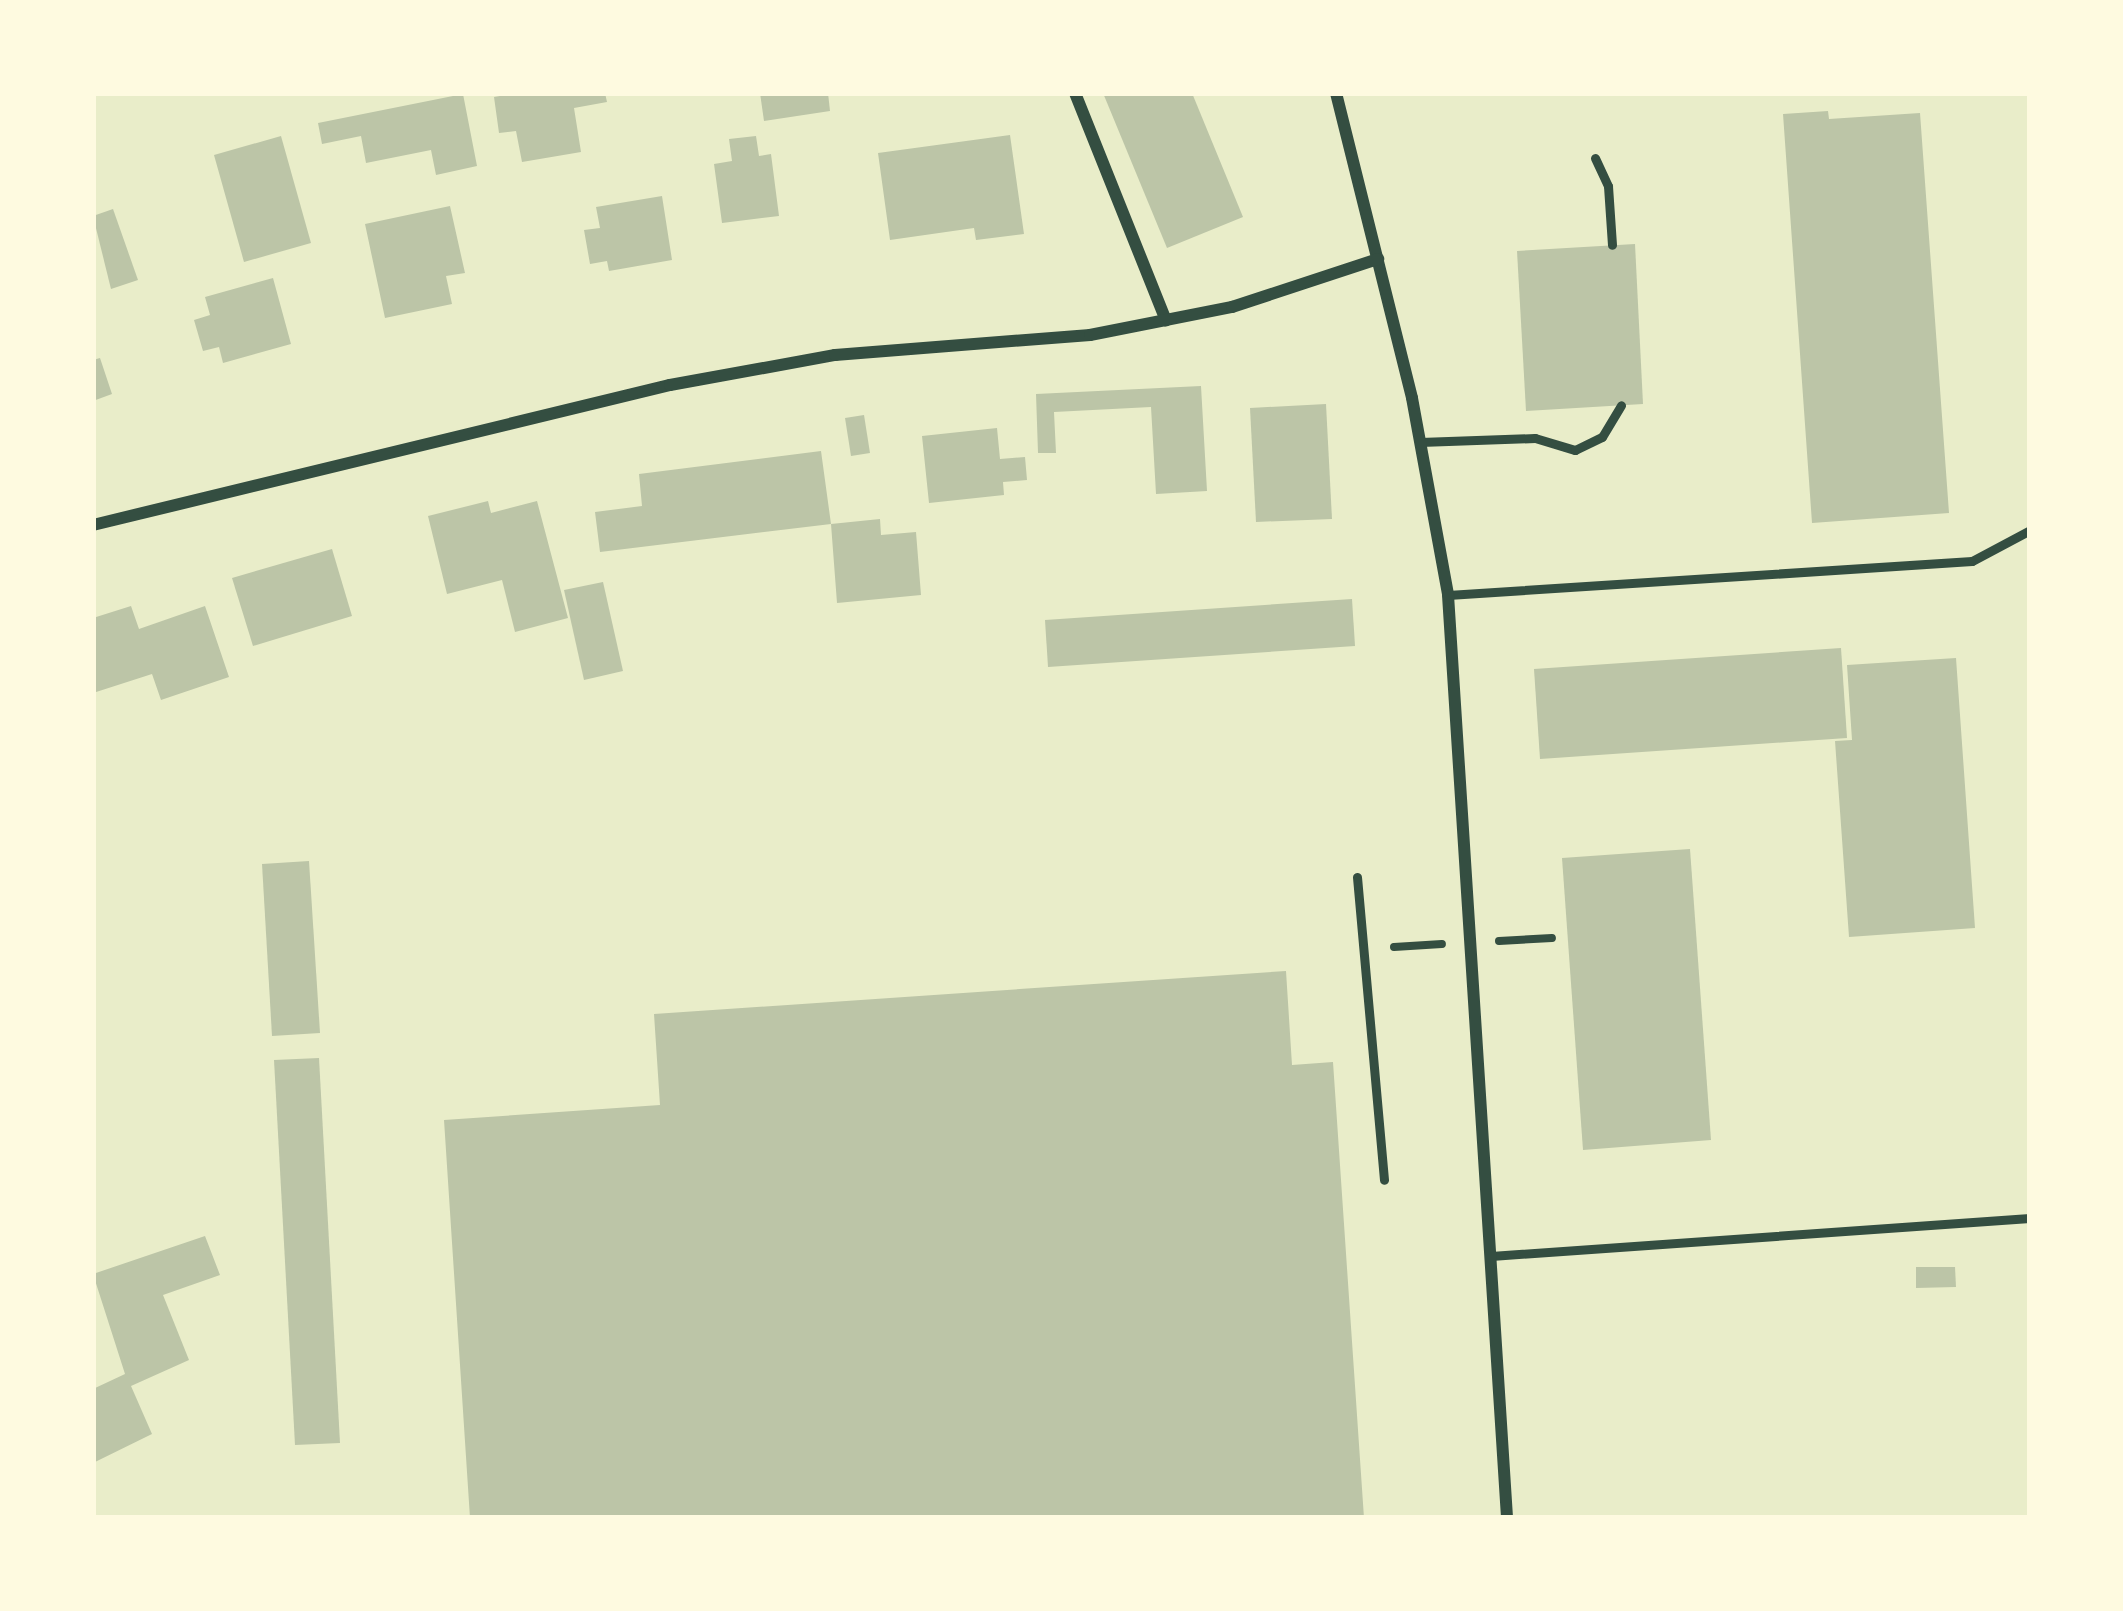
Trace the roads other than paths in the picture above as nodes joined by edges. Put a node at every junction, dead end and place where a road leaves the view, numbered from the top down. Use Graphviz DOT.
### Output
graph roads {
  1 [pos="1075,93"];
  2 [pos="1336,93"];
  3 [pos="1594,158"];
  4 [pos="1612,245"];
  5 [pos="1378,259"];
  6 [pos="1166,321"];
  7 [pos="1622,405"];
  8 [pos="1420,442"];
  9 [pos="93,525"];
  10 [pos="2030,530"];
  11 [pos="1448,595"];
  12 [pos="1358,877"];
  13 [pos="1384,1180"];
  14 [pos="2030,1218"];
  15 [pos="1491,1256"];
  16 [pos="1507,1518"];
  1 -- 6 [label="street"];
  2 -- 5 [label="street"];
  3 -- 4 [label="lane"];
  5 -- 6 [label="street"];
  5 -- 8 [label="street"];
  6 -- 9 [label="street"];
  7 -- 8 [label="lane"];
  8 -- 11 [label="street"];
  10 -- 11 [label="lane"];
  11 -- 15 [label="street"];
  12 -- 13 [label="lane"];
  14 -- 15 [label="lane"];
  15 -- 16 [label="street"];
}
